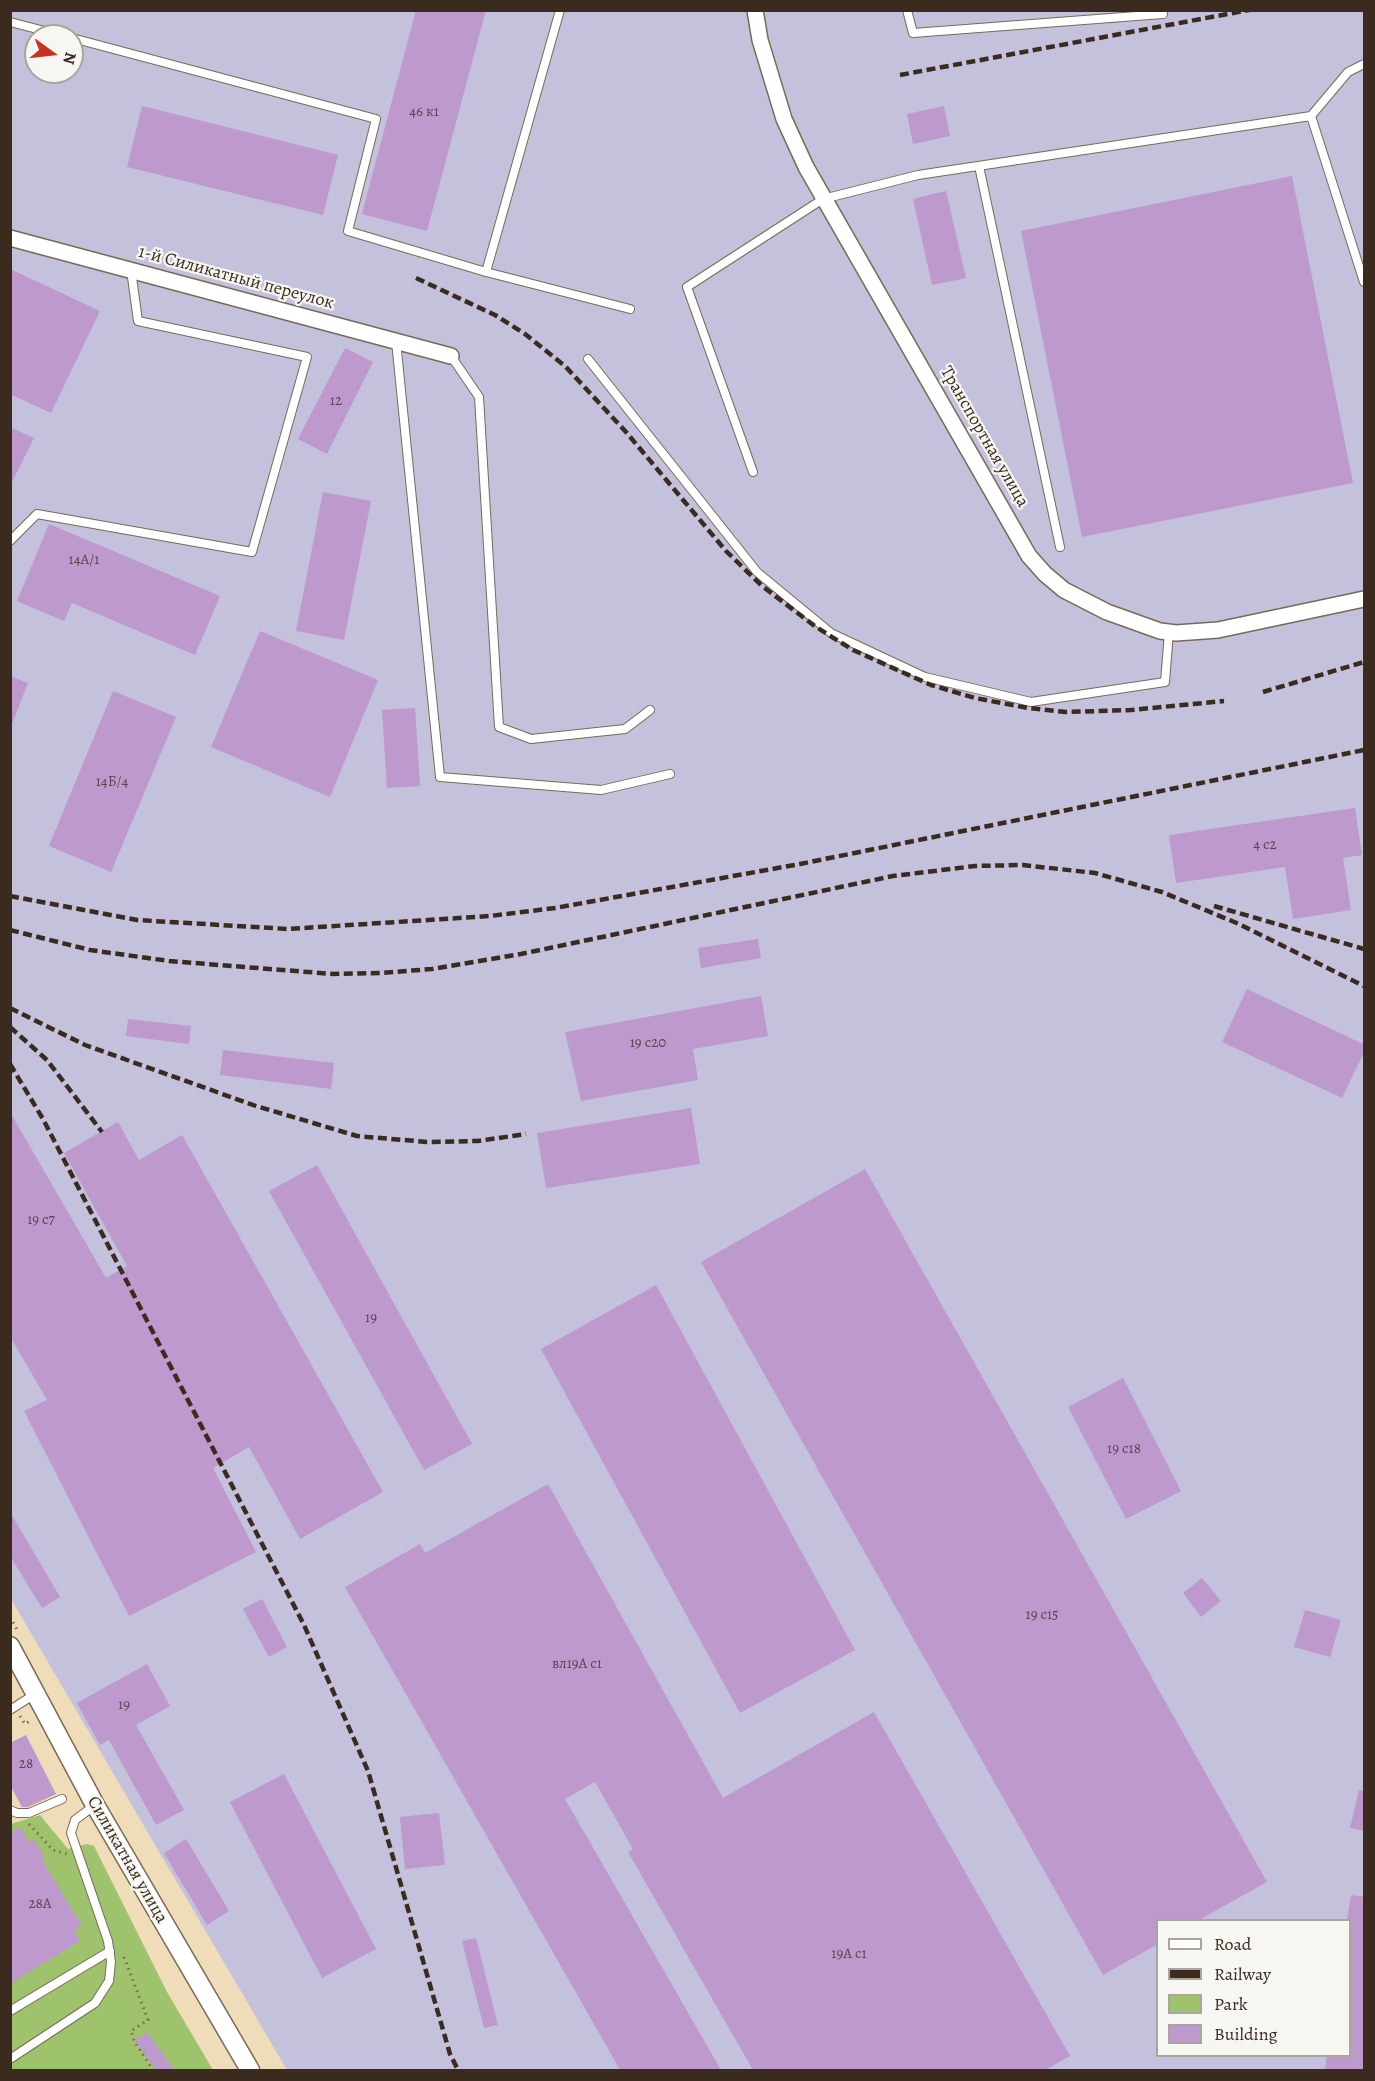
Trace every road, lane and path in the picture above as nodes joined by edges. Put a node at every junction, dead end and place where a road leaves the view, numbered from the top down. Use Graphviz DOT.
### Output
graph roads {
  1 [pos="560,10"];
  2 [pos="755,10"];
  3 [pos="907,10"];
  4 [pos="1163,14"];
  5 [pos="84,41"];
  6 [pos="1365,64"];
  7 [pos="1311,116"];
  8 [pos="979,166"];
  9 [pos="823,199"];
  10 [pos="10,238"];
  11 [pos="130,270"];
  12 [pos="486,272"];
  13 [pos="1365,282"];
  14 [pos="630,309"];
  15 [pos="396,341"];
  16 [pos="451,356"];
  17 [pos="588,359"];
  18 [pos="753,472"];
  19 [pos="10,541"];
  20 [pos="1060,548"];
  21 [pos="1365,599"];
  22 [pos="1169,632"];
  23 [pos="650,710"];
  24 [pos="670,774"];
  25 [pos="10,1646"];
  26 [pos="35,1694"];
  27 [pos="10,1710"];
  28 [pos="62,1799"];
  29 [pos="95,1805"];
  30 [pos="10,1810"];
  31 [pos="20,1826"];
  32 [pos="76,1854"];
  33 [pos="121,1950"];
  34 [pos="110,1951"];
  35 [pos="10,2011"];
  36 [pos="10,2060"];
  37 [pos="153,2070"];
  38 [pos="250,2070"];
  1 -- 12 [label="lane"];
  2 -- 9 [label="street, Транспортная улица"];
  3 -- 4 [label="lane"];
  5 -- 12 [label="lane"];
  6 -- 7 [label="lane"];
  7 -- 8 [label="lane"];
  7 -- 13 [label="lane"];
  8 -- 9 [label="lane"];
  8 -- 20 [label="lane"];
  9 -- 18 [label="lane"];
  9 -- 22 [label="street, Транспортная улица"];
  10 -- 11 [label="street, 1-й Силикатный переулок"];
  11 -- 15 [label="street, 1-й Силикатный переулок"];
  11 -- 19 [label="lane"];
  12 -- 14 [label="lane"];
  15 -- 16 [label="street, 1-й Силикатный переулок"];
  15 -- 24 [label="lane"];
  16 -- 23 [label="lane"];
  17 -- 22 [label="lane"];
  21 -- 22 [label="street, Транспортная улица"];
  25 -- 26 [label="street, Силикатная улица"];
  26 -- 27 [label="lane"];
  26 -- 29 [label="street, Силикатная улица"];
  28 -- 30 [label="lane"];
  29 -- 32 [label="lane"];
  29 -- 38 [label="street, Силикатная улица"];
  31 -- 32 [label="path"];
  32 -- 34 [label="lane"];
  33 -- 37 [label="path"];
  34 -- 35 [label="lane"];
  34 -- 36 [label="lane"];
}
